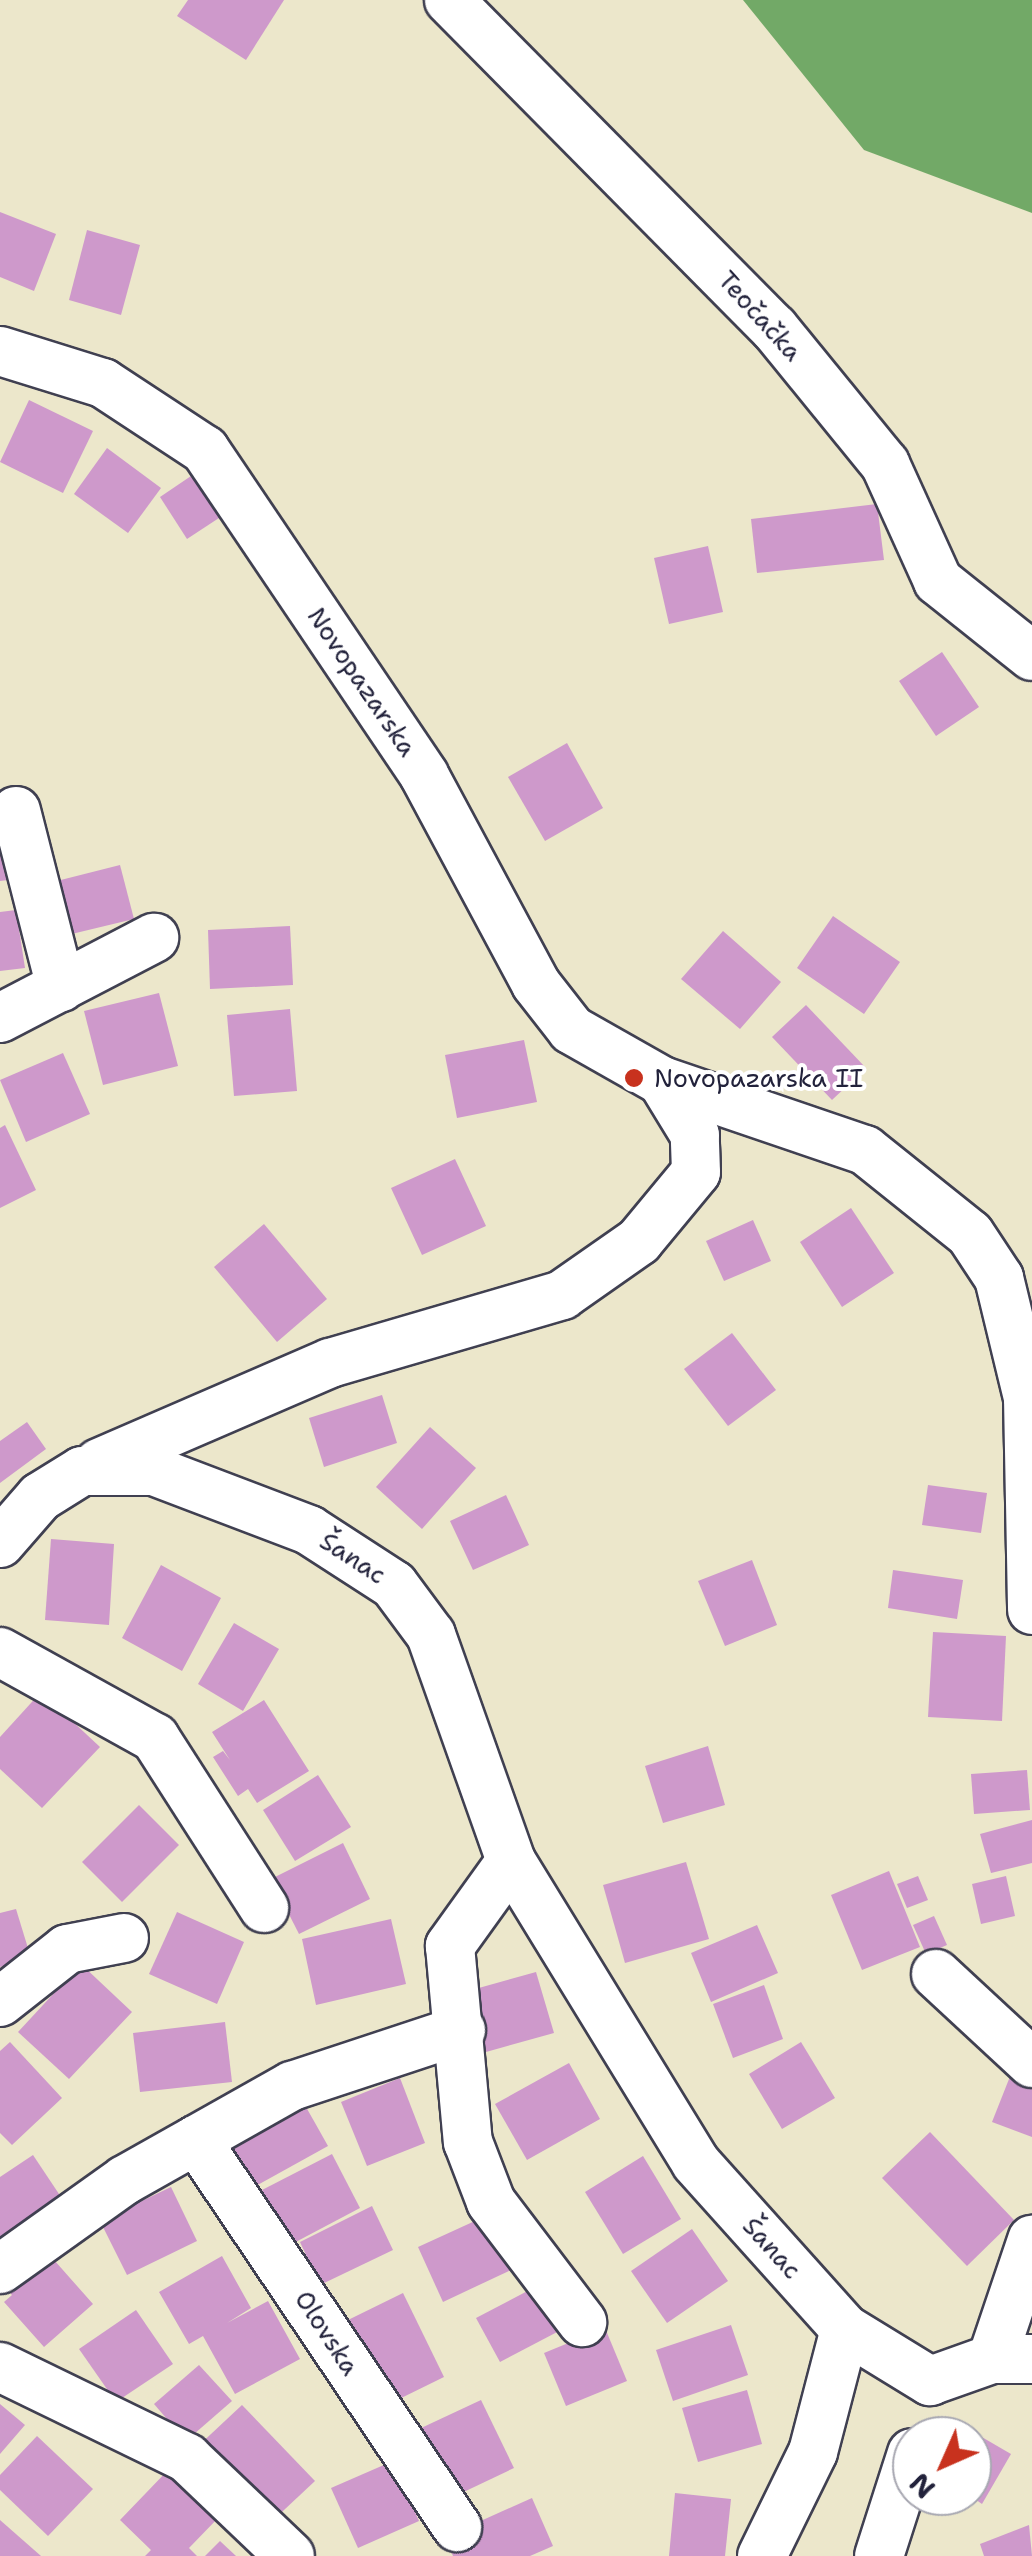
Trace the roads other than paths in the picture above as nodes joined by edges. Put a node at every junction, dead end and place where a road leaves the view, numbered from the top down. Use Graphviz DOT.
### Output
graph roads {
  1 [pos="449,0"];
  2 [pos="0,351"];
  3 [pos="1032,656"];
  4 [pos="16,812"];
  5 [pos="154,938"];
  6 [pos="60,987"];
  7 [pos="0,1018"];
  8 [pos="662,1081"];
  9 [pos="82,1471"];
  10 [pos="0,1543"];
  11 [pos="1032,1610"];
  12 [pos="0,1652"];
  13 [pos="511,1861"];
  14 [pos="264,1908"];
  15 [pos="124,1938"];
  16 [pos="936,1974"];
  17 [pos="0,2002"];
  18 [pos="461,2030"];
  19 [pos="1032,2063"];
  20 [pos="196,2140"];
  21 [pos="1032,2240"];
  22 [pos="0,2269"];
  23 [pos="582,2322"];
  24 [pos="844,2329"];
  25 [pos="1012,2359"];
  26 [pos="0,2367"];
  27 [pos="930,2381"];
  28 [pos="921,2416"];
  29 [pos="892,2515"];
  30 [pos="457,2527"];
  31 [pos="290,2556"];
  32 [pos="762,2556"];
  33 [pos="879,2556"];
  1 -- 3 [label="street, Teočačka"];
  2 -- 8 [label="street, Novopazarska"];
  4 -- 6 [label="street"];
  5 -- 6 [label="street"];
  6 -- 7 [label="street"];
  8 -- 9 [label="street, Novopazarska"];
  8 -- 11 [label="street, Novopazarska"];
  9 -- 10 [label="street"];
  9 -- 13 [label="street, Šanac"];
  12 -- 14 [label="street"];
  13 -- 18 [label="street"];
  13 -- 24 [label="street, Šanac"];
  15 -- 17 [label="street"];
  16 -- 19 [label="street"];
  18 -- 20 [label="street"];
  18 -- 23 [label="street"];
  20 -- 22 [label="street"];
  20 -- 30 [label="street, Olovska"];
  21 -- 25 [label="street"];
  24 -- 27 [label="street, Šanac"];
  24 -- 32 [label="street"];
  25 -- 27 [label="street"];
  26 -- 31 [label="street"];
  27 -- 28 [label="street"];
  29 -- 33 [label="street"];
}
